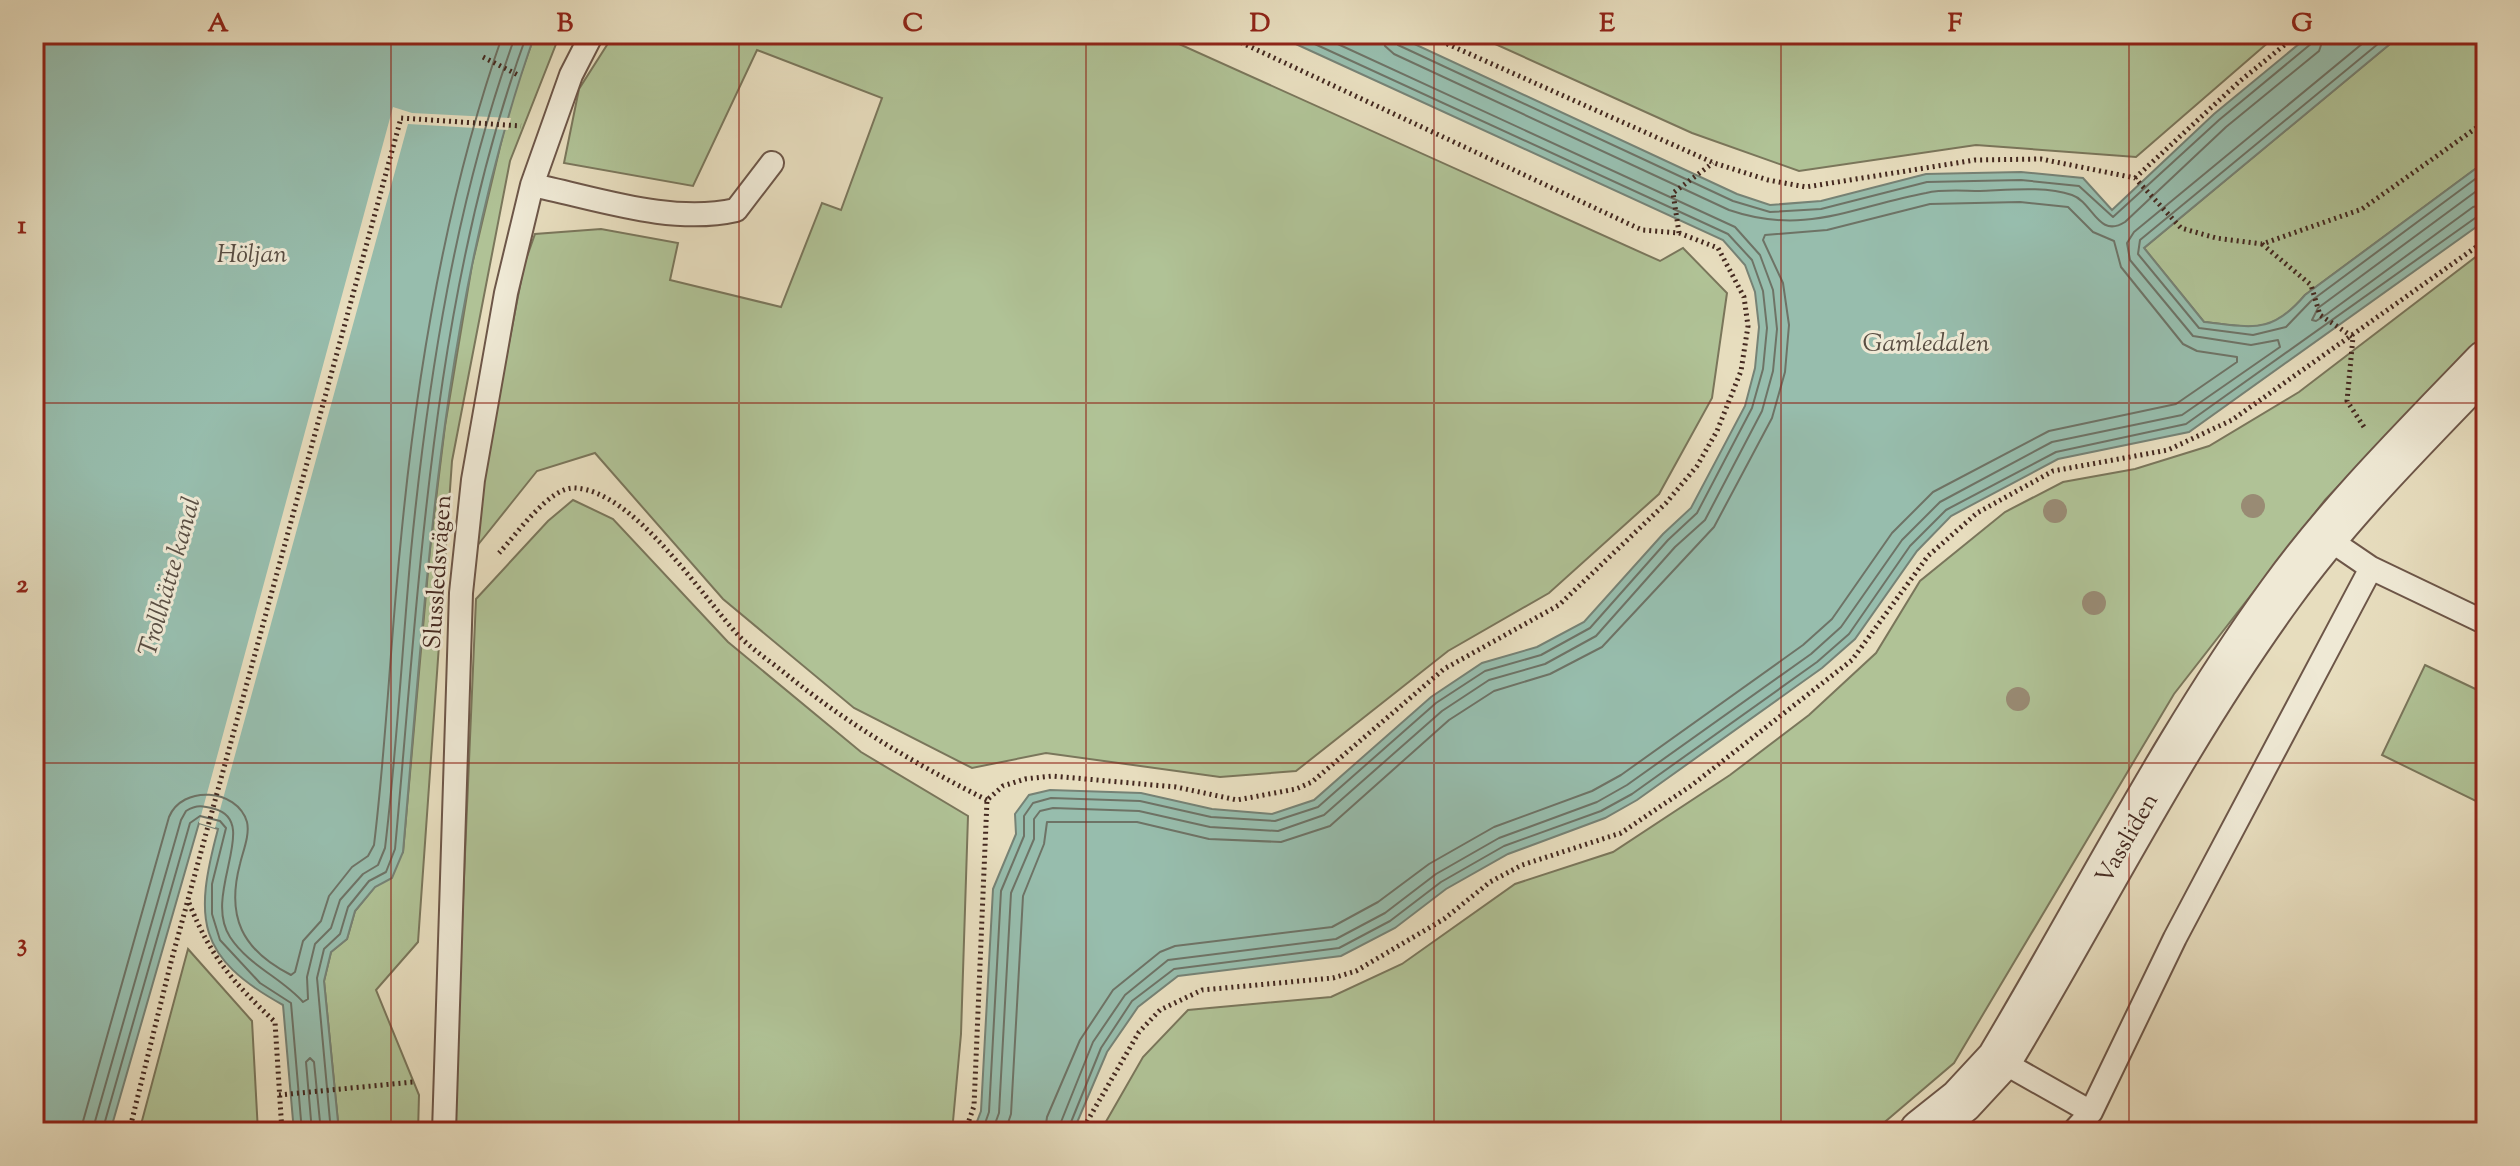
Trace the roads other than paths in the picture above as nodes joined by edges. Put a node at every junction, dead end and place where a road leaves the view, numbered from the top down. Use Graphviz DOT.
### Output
graph roads {
  1 [pos="592,34"];
  2 [pos="772,163"];
  3 [pos="532,185"];
  4 [pos="2486,363"];
  5 [pos="2324,536"];
  6 [pos="2371,568"];
  7 [pos="2486,623"];
  8 [pos="1999,1060"];
  9 [pos="2091,1112"];
  10 [pos="444,1132"];
  11 [pos="1922,1132"];
  12 [pos="2073,1132"];
  1 -- 3 [label="lane, Slussledsvägen"];
  2 -- 3 [label="lane"];
  3 -- 10 [label="lane, Slussledsvägen"];
  4 -- 5 [label="street, Vassliden"];
  5 -- 6 [label="lane"];
  5 -- 8 [label="street, Vassliden"];
  6 -- 7 [label="lane"];
  6 -- 9 [label="lane"];
  8 -- 9 [label="lane"];
  8 -- 11 [label="street, Vassliden"];
  9 -- 12 [label="lane"];
}
